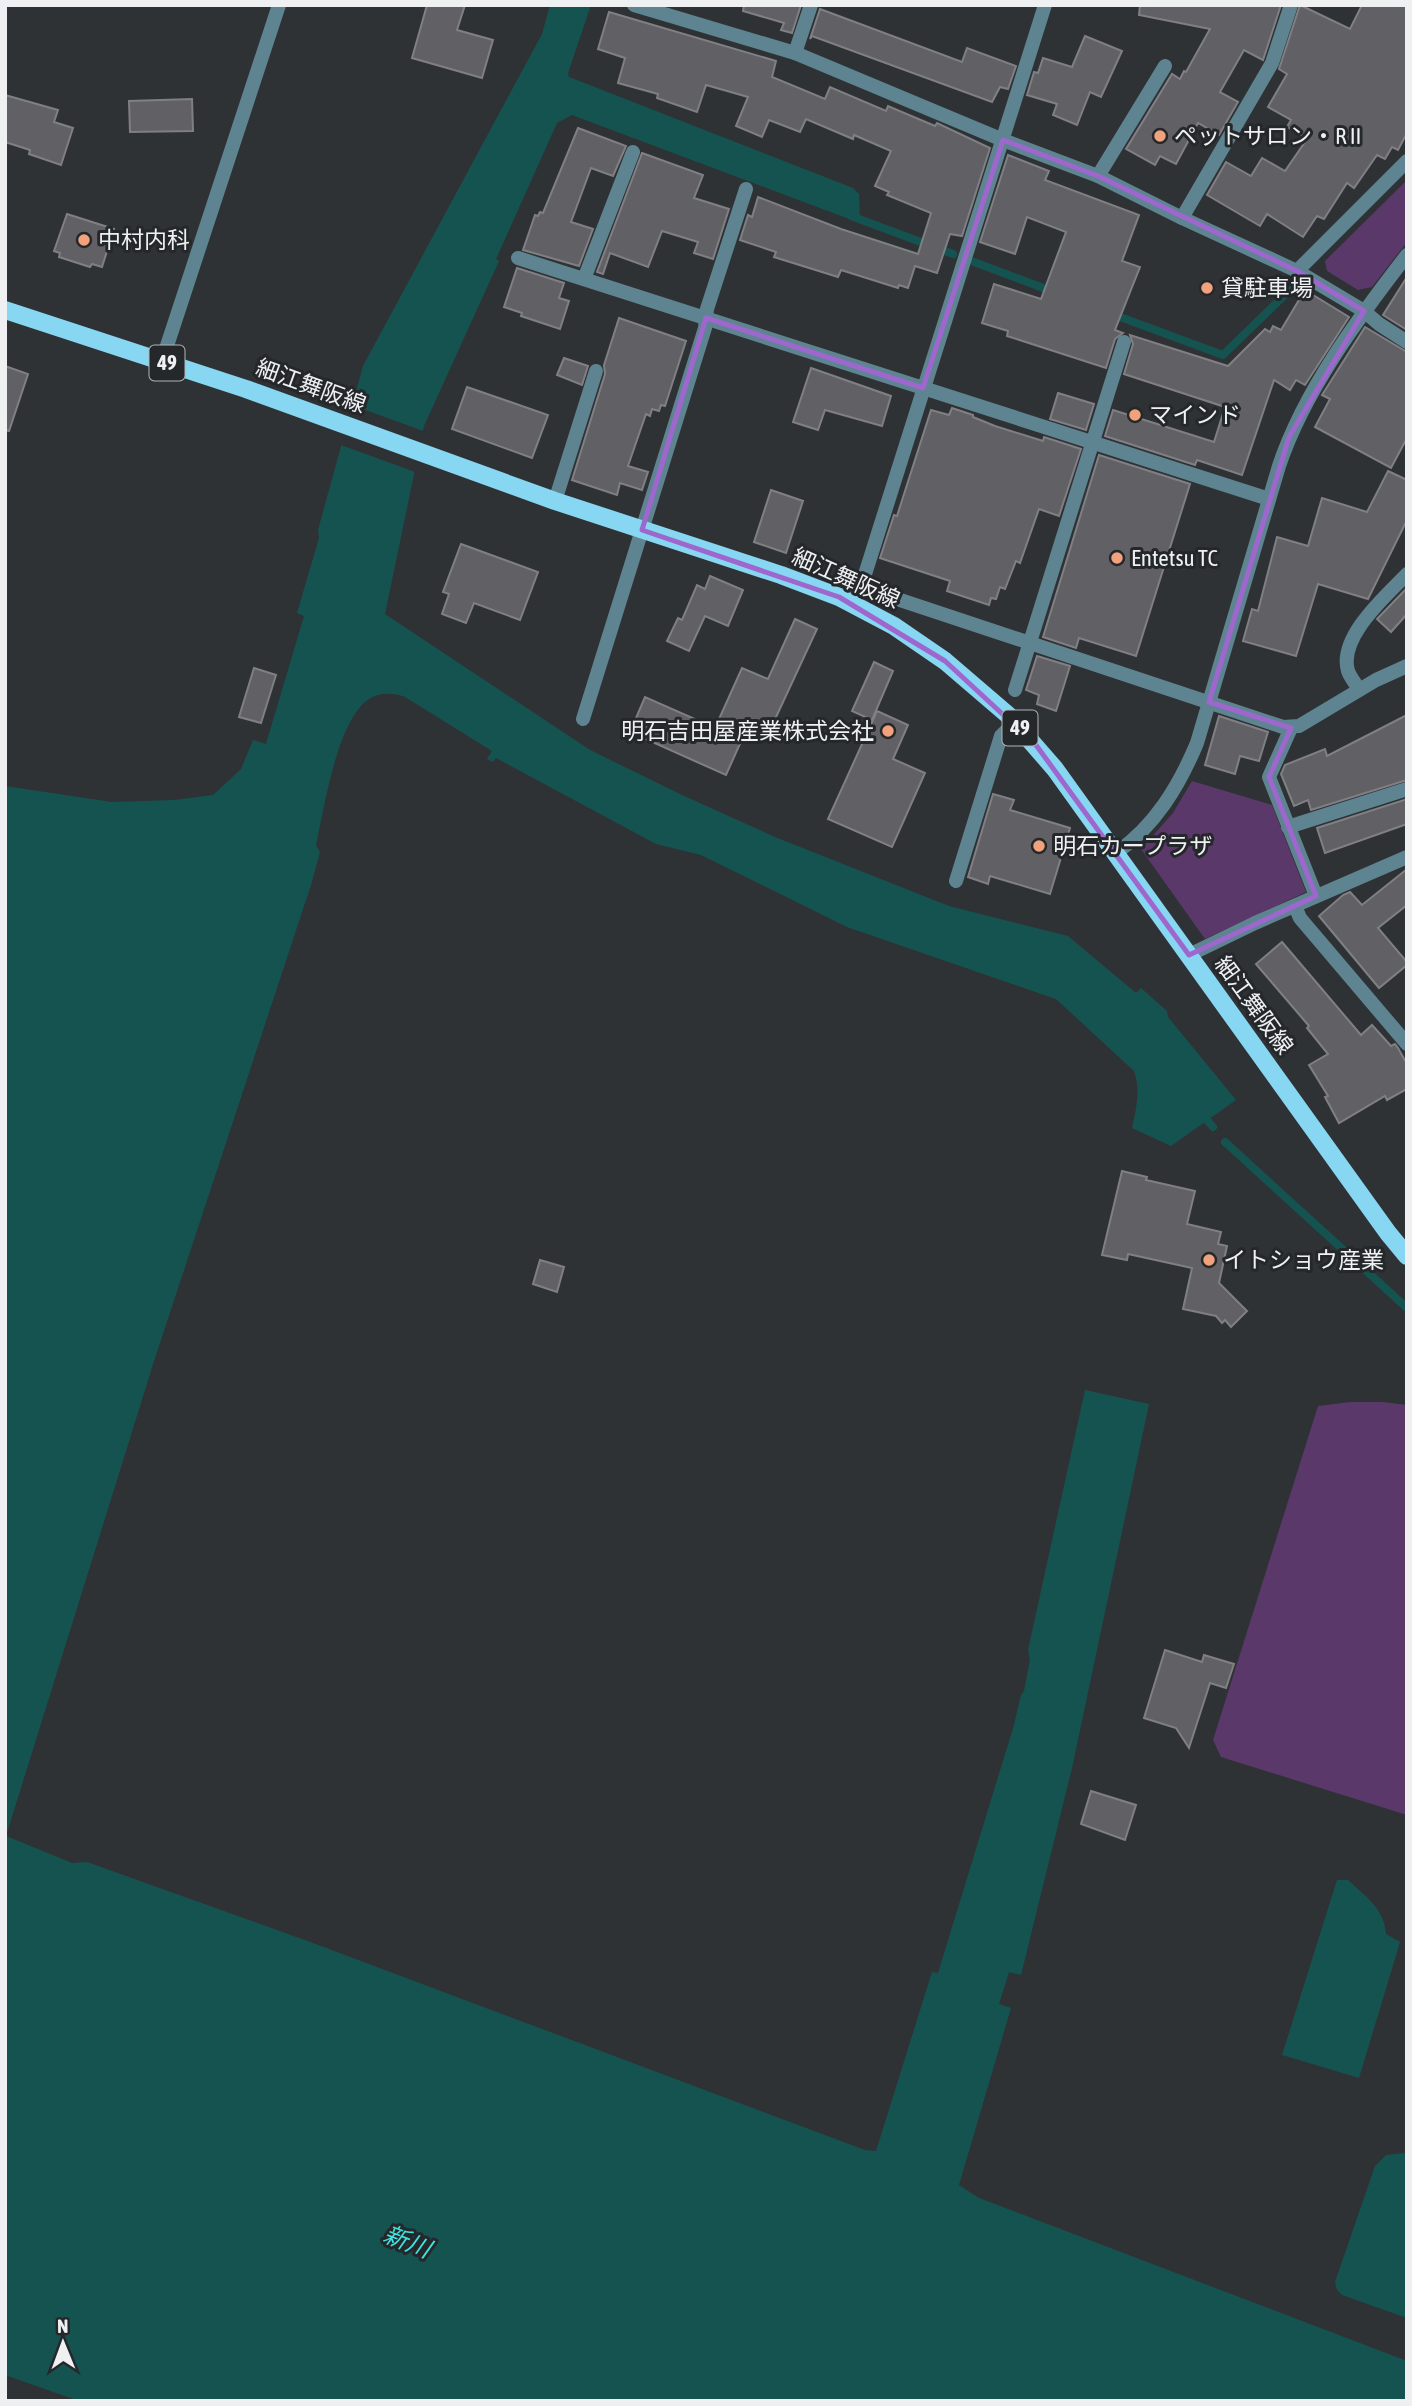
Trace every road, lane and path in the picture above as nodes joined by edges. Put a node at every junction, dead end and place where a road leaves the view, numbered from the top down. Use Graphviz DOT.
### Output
graph roads {
  1 [pos="279,5"];
  2 [pos="634,5"];
  3 [pos="811,5"];
  4 [pos="1045,5"];
  5 [pos="1291,5"];
  6 [pos="795,53"];
  7 [pos="1165,66"];
  8 [pos="1003,139"];
  9 [pos="633,152"];
  10 [pos="1407,161"];
  11 [pos="1098,176"];
  12 [pos="746,189"];
  13 [pos="1182,218"];
  14 [pos="1407,255"];
  15 [pos="518,258"];
  16 [pos="1297,271"];
  17 [pos="584,279"];
  18 [pos="5,310"];
  19 [pos="1364,311"];
  20 [pos="706,318"];
  21 [pos="1124,342"];
  22 [pos="1407,342"];
  23 [pos="162,361"];
  24 [pos="596,371"];
  25 [pos="923,388"];
  26 [pos="1093,443"];
  27 [pos="1269,499"];
  28 [pos="555,501"];
  29 [pos="642,530"];
  30 [pos="1407,574"];
  31 [pos="861,587"];
  32 [pos="852,604"];
  33 [pos="1030,643"];
  34 [pos="1407,667"];
  35 [pos="1359,690"];
  36 [pos="1015,691"];
  37 [pos="1209,702"];
  38 [pos="583,719"];
  39 [pos="1015,722"];
  40 [pos="1291,728"];
  41 [pos="1407,789"];
  42 [pos="1289,827"];
  43 [pos="1116,853"];
  44 [pos="1407,857"];
  45 [pos="956,881"];
  46 [pos="1316,897"];
  47 [pos="1295,906"];
  48 [pos="1189,956"];
  49 [pos="1407,1044"];
  50 [pos="1407,1256"];
  1 -- 23 [label="street"];
  2 -- 6 [label="street"];
  3 -- 6 [label="street"];
  4 -- 8 [label="street"];
  5 -- 13 [label="street"];
  6 -- 8 [label="street"];
  7 -- 11 [label="street"];
  8 -- 11 [label="street"];
  8 -- 25 [label="street"];
  9 -- 17 [label="street"];
  10 -- 16 [label="street"];
  11 -- 13 [label="street"];
  12 -- 20 [label="street"];
  13 -- 16 [label="street"];
  14 -- 19 [label="street"];
  15 -- 17 [label="street"];
  16 -- 19 [label="street"];
  17 -- 20 [label="street"];
  18 -- 23 [label="main road, 細江舞阪線 / 49"];
  19 -- 22 [label="street"];
  19 -- 27 [label="street"];
  20 -- 25 [label="street"];
  20 -- 29 [label="street"];
  21 -- 26 [label="street"];
  23 -- 28 [label="main road, 細江舞阪線 / 49"];
  24 -- 28 [label="street"];
  25 -- 26 [label="street"];
  25 -- 31 [label="street"];
  26 -- 27 [label="street"];
  26 -- 33 [label="street"];
  27 -- 37 [label="street"];
  28 -- 29 [label="main road, 細江舞阪線 / 49"];
  29 -- 32 [label="main road, 細江舞阪線 / 49"];
  29 -- 38 [label="street"];
  30 -- 35 [label="street"];
  31 -- 32 [label="street"];
  31 -- 33 [label="street"];
  32 -- 39 [label="main road, 細江舞阪線 / 49"];
  33 -- 36 [label="street"];
  33 -- 37 [label="street"];
  34 -- 35 [label="street"];
  35 -- 40 [label="street"];
  37 -- 40 [label="street"];
  37 -- 43 [label="street"];
  39 -- 43 [label="main road, 細江舞阪線 / 49"];
  39 -- 45 [label="street"];
  40 -- 42 [label="street"];
  41 -- 42 [label="street"];
  42 -- 46 [label="street"];
  43 -- 48 [label="main road, 細江舞阪線 / 49"];
  44 -- 46 [label="street"];
  46 -- 47 [label="street"];
  47 -- 48 [label="street"];
  47 -- 49 [label="street"];
  48 -- 50 [label="main road, 細江舞阪線 / 49"];
}
